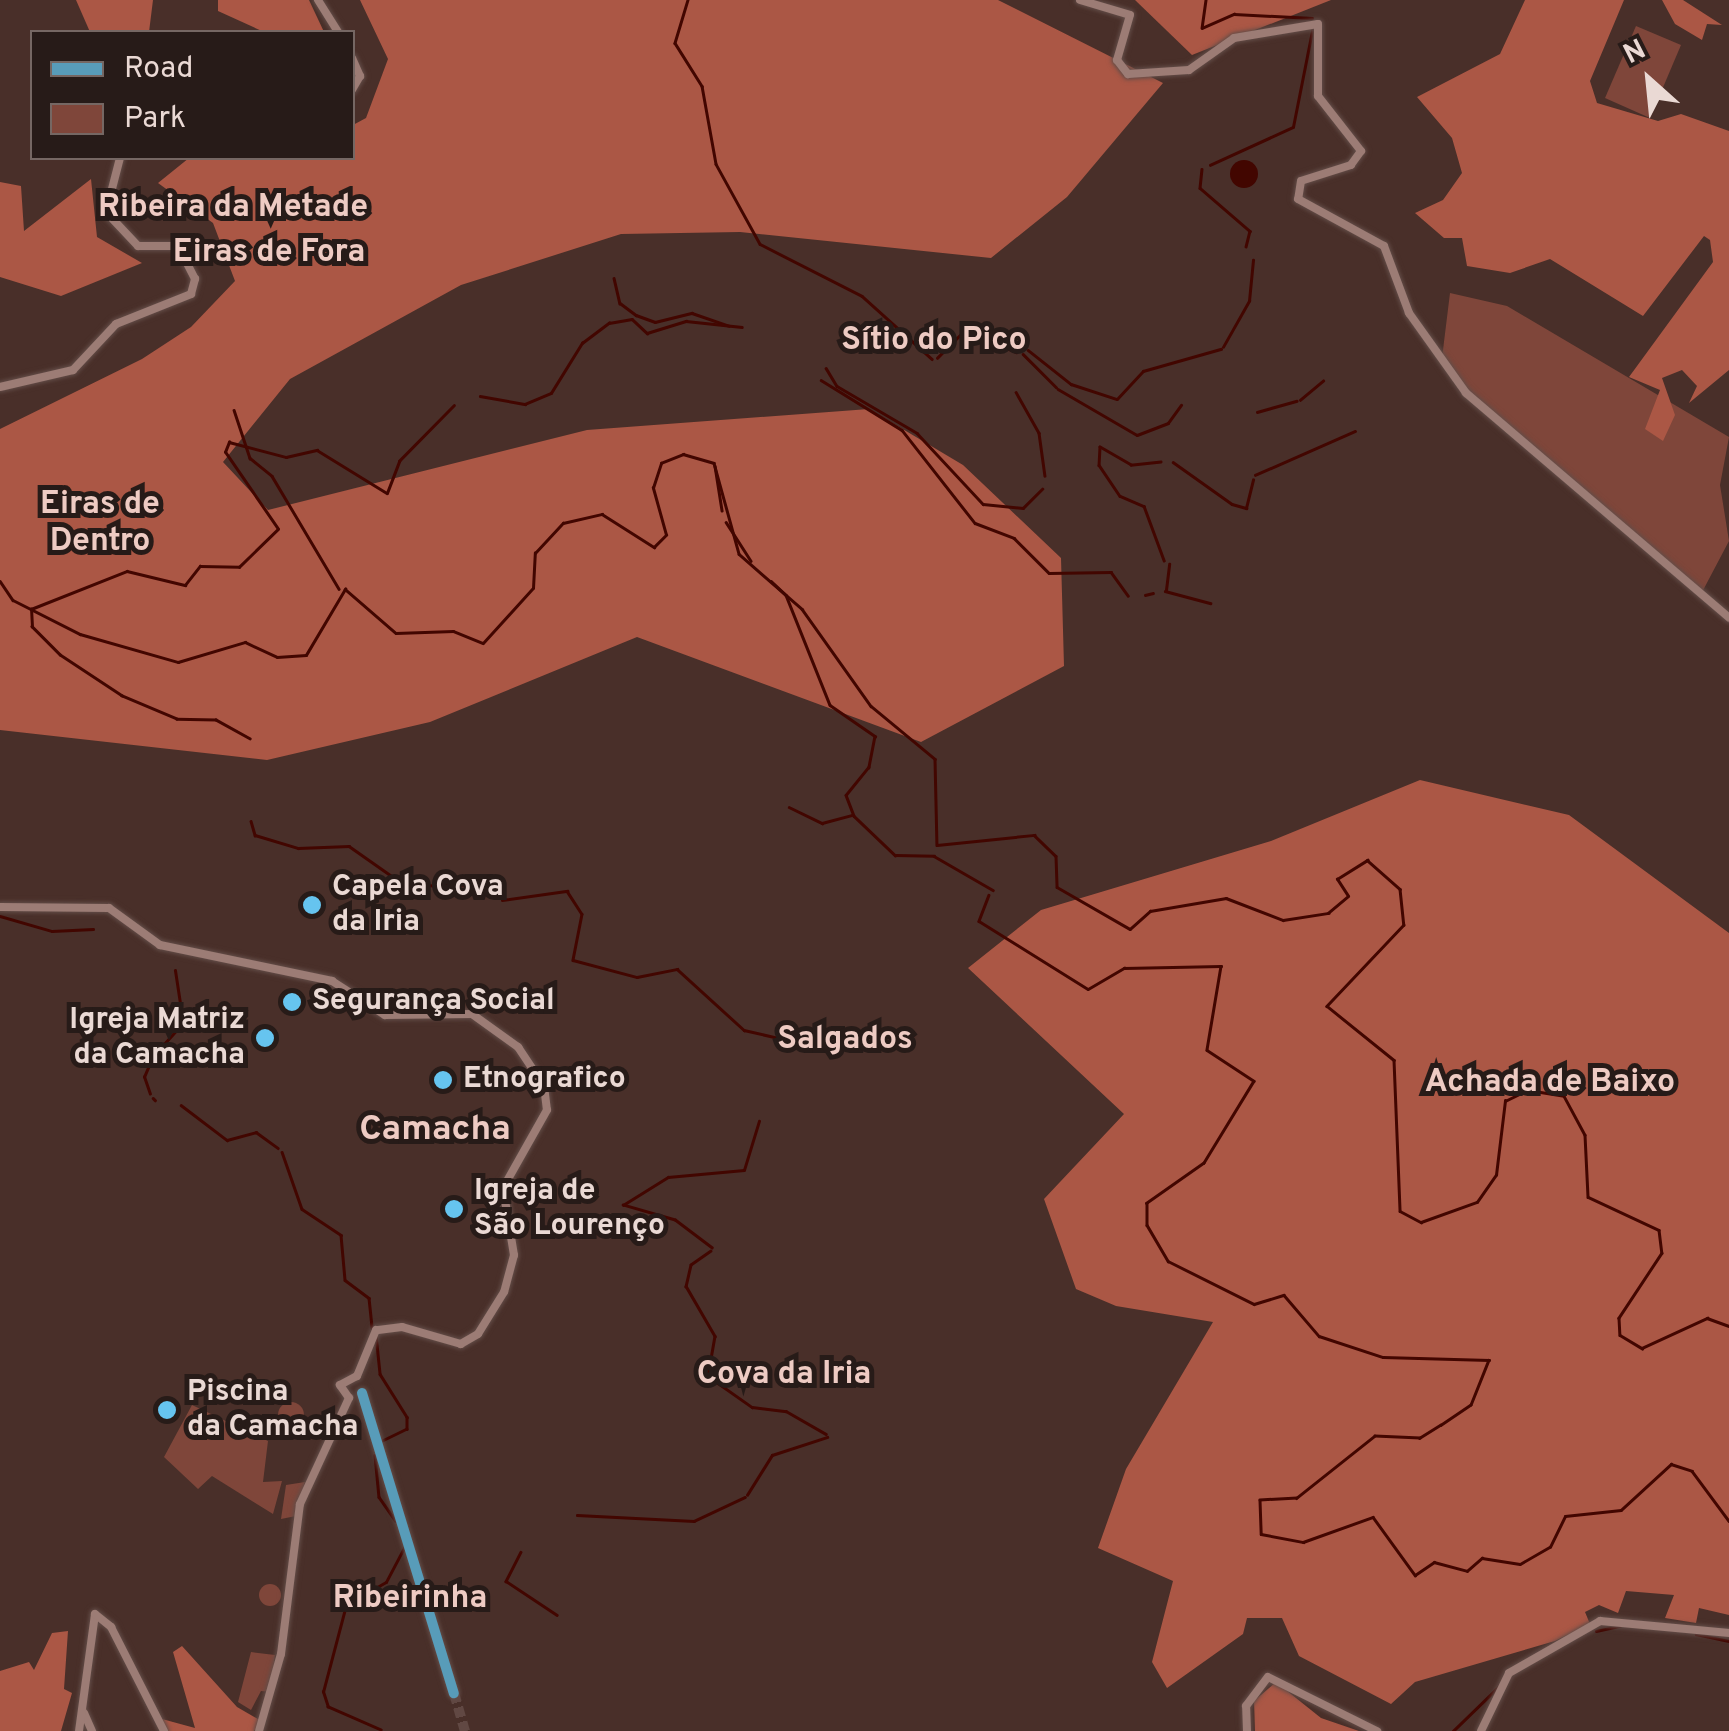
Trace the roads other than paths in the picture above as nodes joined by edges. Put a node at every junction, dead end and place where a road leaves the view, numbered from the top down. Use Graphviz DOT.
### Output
graph roads {
  1 [pos="318,0"];
  2 [pos="1080,0"];
  3 [pos="337,30"];
  4 [pos="119,160"];
  5 [pos="0,387"];
  6 [pos="1729,618"];
  7 [pos="0,908"];
  8 [pos="357,1376"];
  9 [pos="362,1393"];
  10 [pos="350,1398"];
  11 [pos="1729,1633"];
  12 [pos="454,1692"];
  13 [pos="84,1714"];
  14 [pos="79,1731"];
  15 [pos="92,1731"];
  16 [pos="164,1731"];
  17 [pos="259,1731"];
  18 [pos="1247,1731"];
  19 [pos="1377,1731"];
  20 [pos="1482,1731"];
  1 -- 3 [label="main road"];
  2 -- 6 [label="main road"];
  4 -- 5 [label="main road"];
  7 -- 8 [label="main road"];
  8 -- 9 [label="main road"];
  8 -- 10 [label="main road"];
  9 -- 10 [label="main road"];
  9 -- 12 [label="main road"];
  10 -- 17 [label="main road"];
  11 -- 20 [label="main road"];
  13 -- 14 [label="main road"];
  13 -- 15 [label="main road"];
  13 -- 16 [label="main road"];
  18 -- 19 [label="main road"];
}
